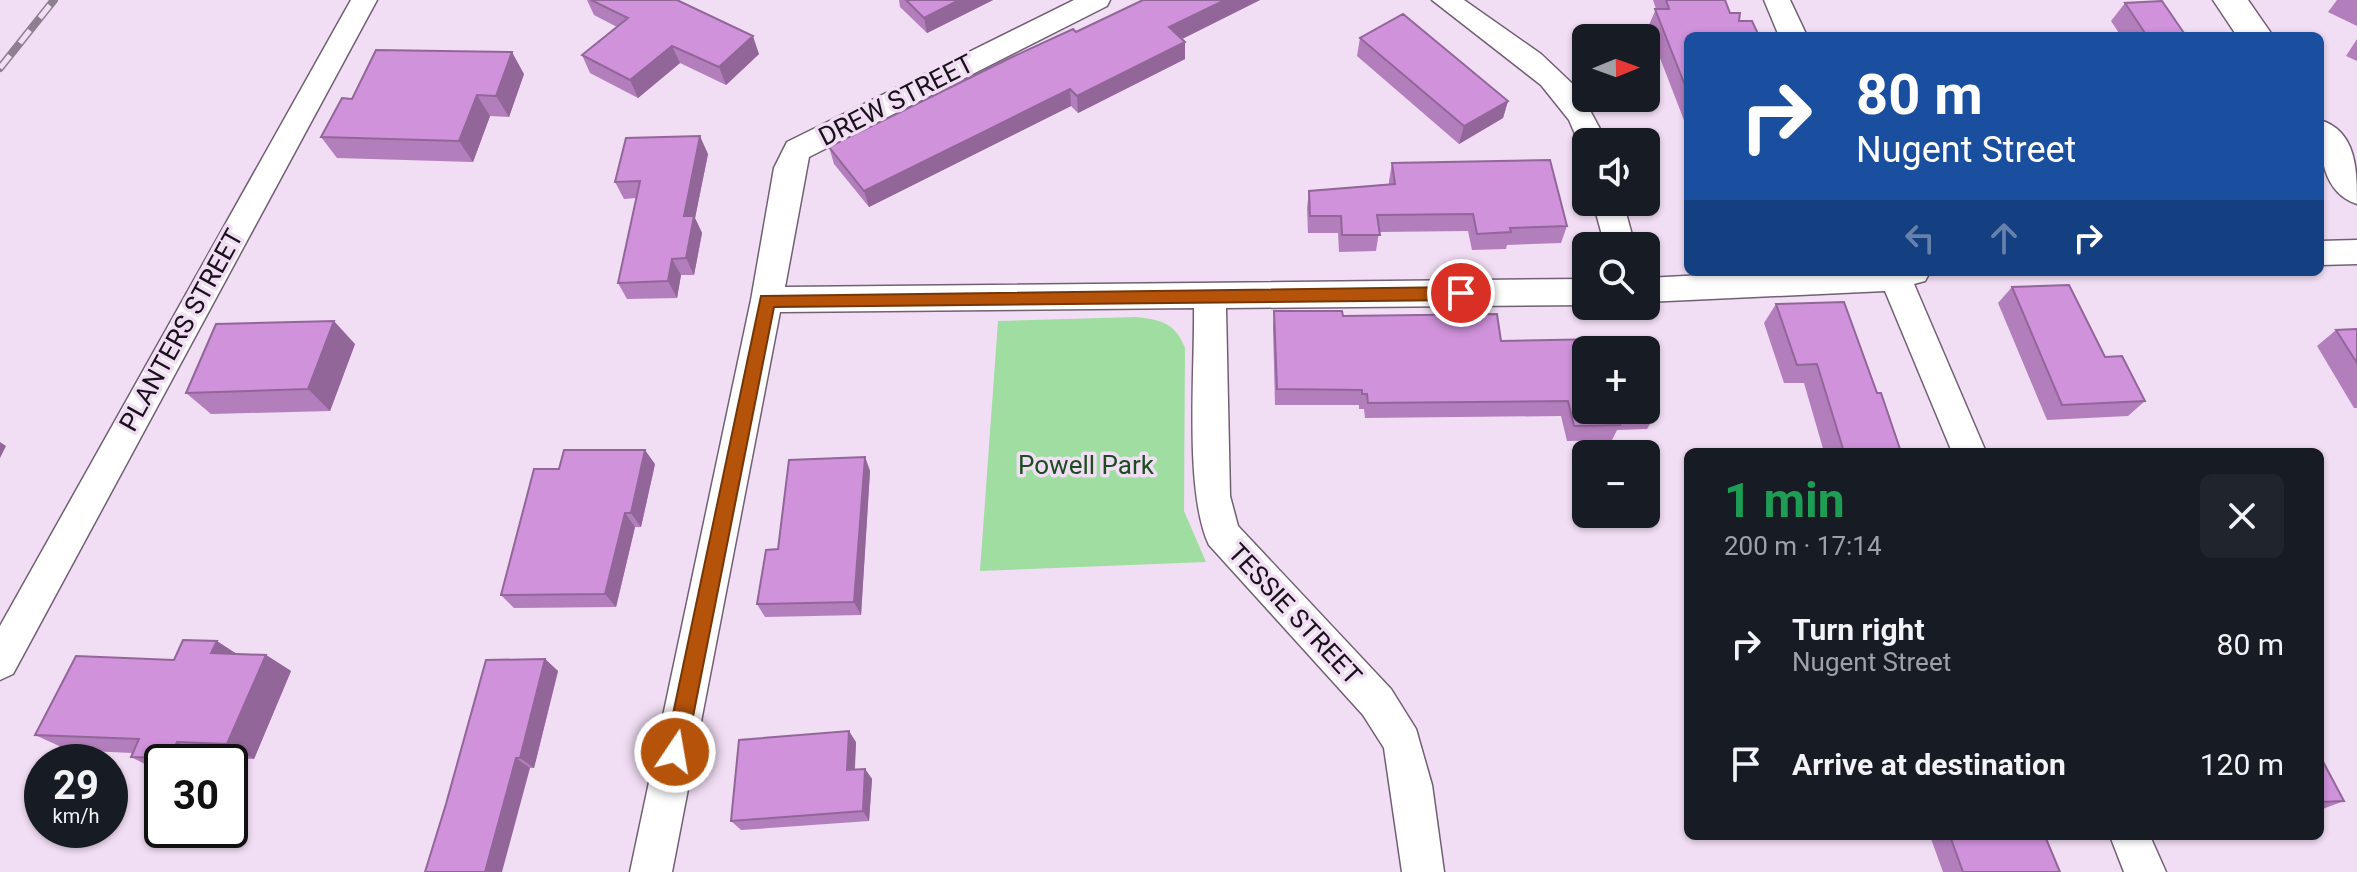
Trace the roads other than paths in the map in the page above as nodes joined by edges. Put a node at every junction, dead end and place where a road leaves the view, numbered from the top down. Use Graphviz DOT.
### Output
graph roads {
  1 [pos="364,0"];
  2 [pos="1097,0"];
  3 [pos="1445,0"];
  4 [pos="1777,0"];
  5 [pos="2230,0"];
  6 [pos="1791,32"];
  7 [pos="2252,32"];
  8 [pos="1588,128"];
  9 [pos="2324,140"];
  10 [pos="2357,189"];
  11 [pos="2357,252"];
  12 [pos="2324,253"];
  13 [pos="1869,276"];
  14 [pos="1902,276"];
  15 [pos="1660,289"];
  16 [pos="1572,292"];
  17 [pos="1210,297"];
  18 [pos="767,300"];
  19 [pos="1967,448"];
  20 [pos="0,662"];
  21 [pos="2132,840"];
  22 [pos="651,872"];
  23 [pos="1423,872"];
  24 [pos="2145,872"];
  1 -- 20 [label="street, PLANTERS STREET"];
  2 -- 18 [label="street, DREW STREET"];
  3 -- 8 [label="street"];
  4 -- 6 [label="street"];
  5 -- 7 [label="street"];
  9 -- 10 [label="street"];
  11 -- 12 [label="street"];
  13 -- 15 [label="street"];
  14 -- 19 [label="street"];
  16 -- 17 [label="street"];
  17 -- 18 [label="street"];
  17 -- 23 [label="street, TESSIE STREET"];
  18 -- 22 [label="street, DREW STREET"];
  21 -- 24 [label="street"];
}
